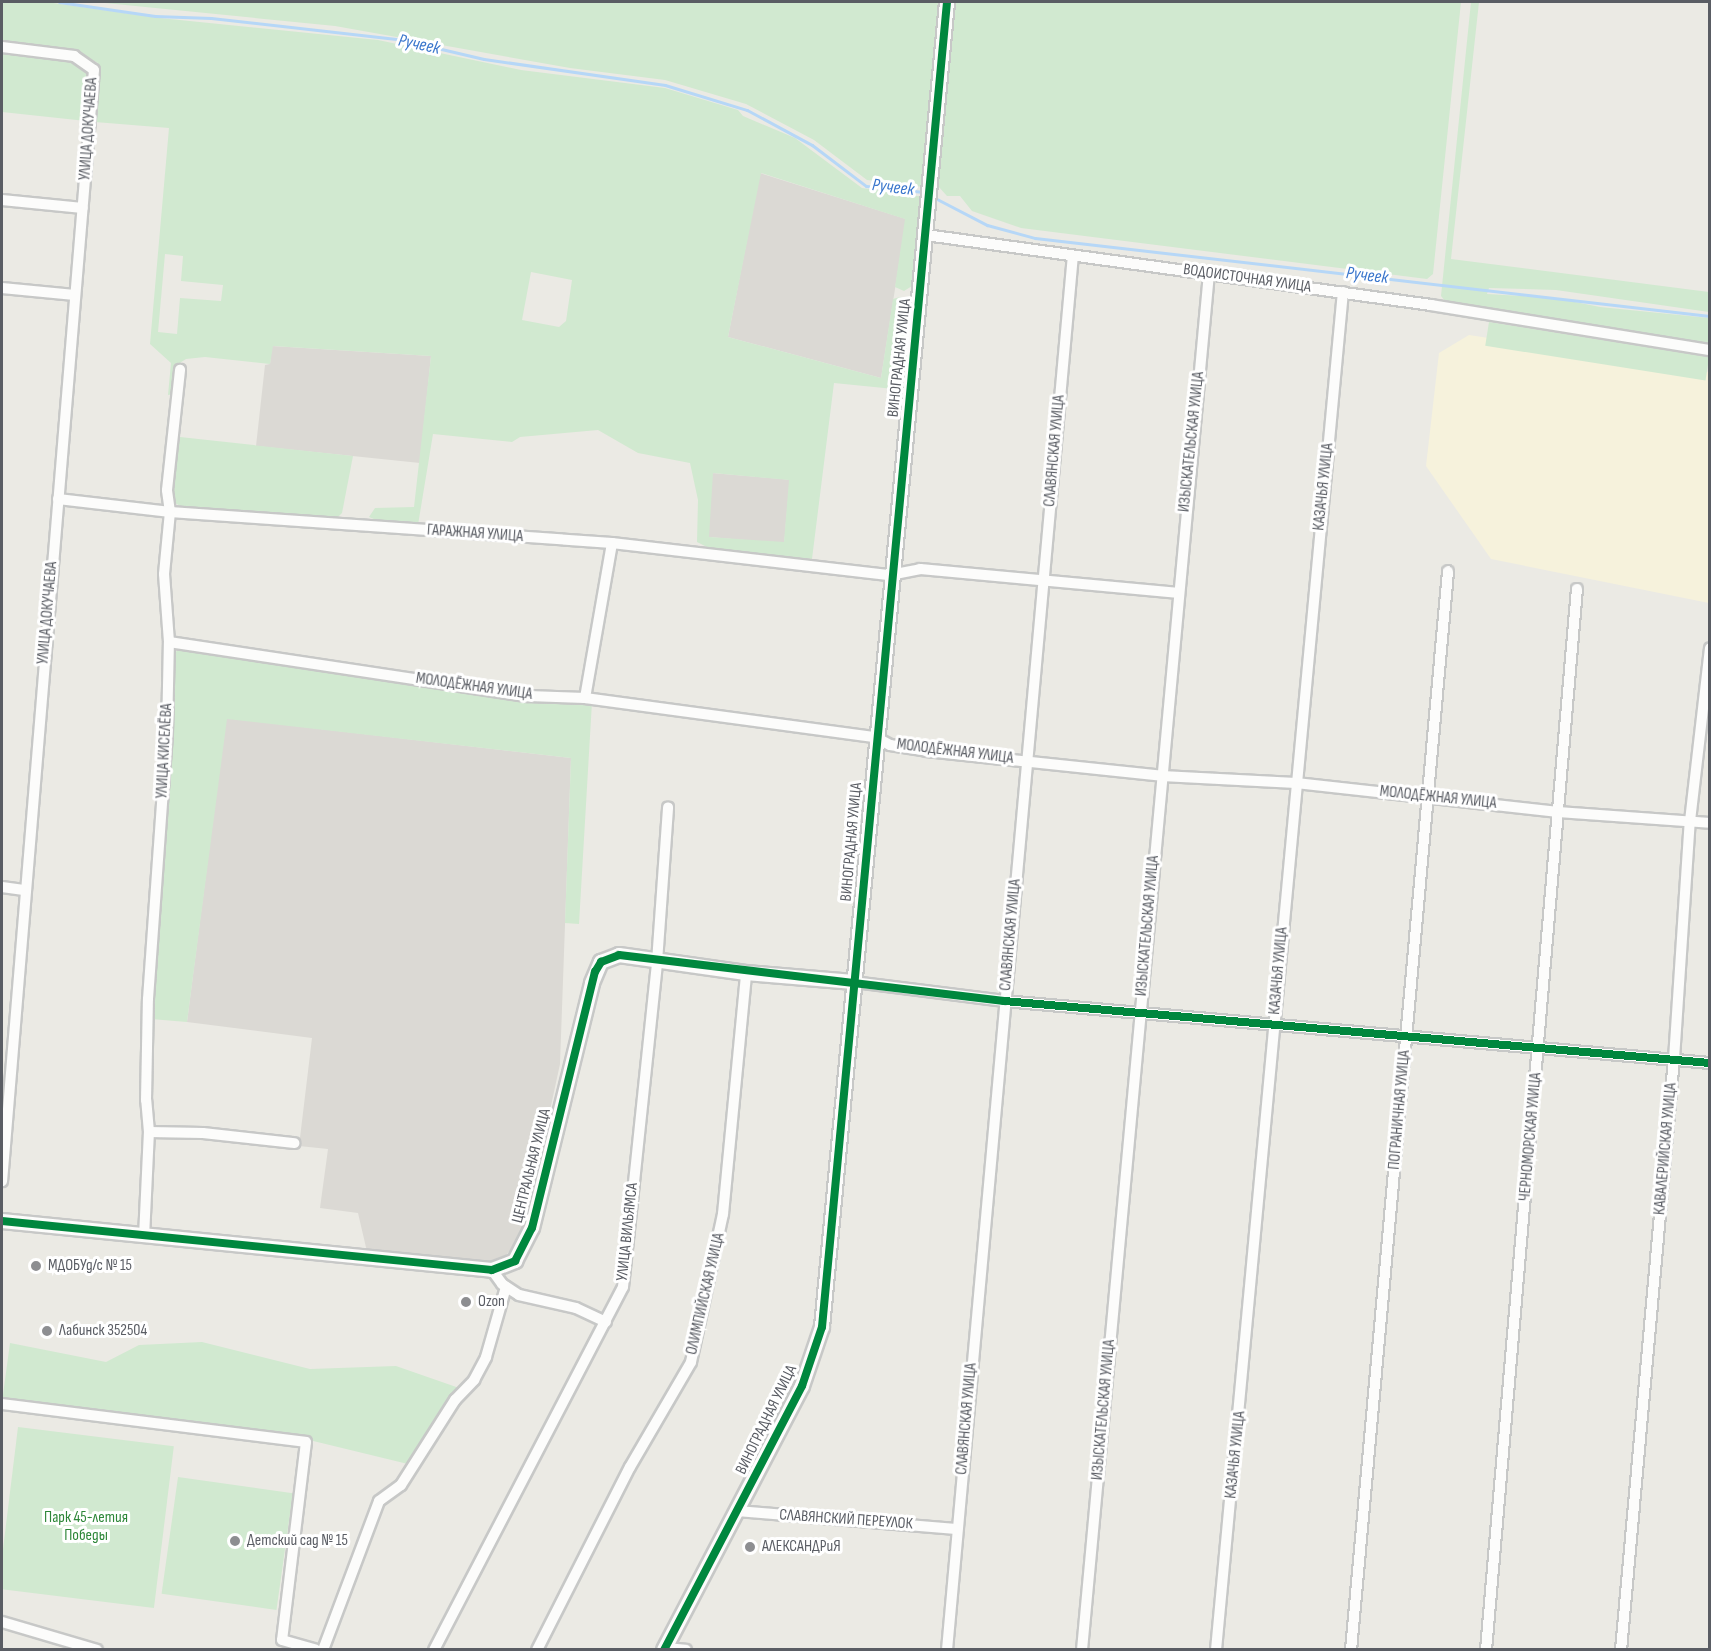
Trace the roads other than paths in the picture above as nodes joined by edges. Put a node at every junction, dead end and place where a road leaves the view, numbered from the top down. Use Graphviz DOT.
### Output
graph roads {
  1 [pos="947,2"];
  2 [pos="2,47"];
  3 [pos="2,200"];
  4 [pos="83,208"];
  5 [pos="926,235"];
  6 [pos="1073,256"];
  7 [pos="1209,273"];
  8 [pos="2,288"];
  9 [pos="1343,292"];
  10 [pos="75,295"];
  11 [pos="1710,350"];
  12 [pos="180,370"];
  13 [pos="58,499"];
  14 [pos="170,512"];
  15 [pos="612,543"];
  16 [pos="1448,571"];
  17 [pos="890,575"];
  18 [pos="1043,582"];
  19 [pos="1577,589"];
  20 [pos="1178,593"];
  21 [pos="169,642"];
  22 [pos="1710,648"];
  23 [pos="585,698"];
  24 [pos="875,737"];
  25 [pos="1027,760"];
  26 [pos="1162,776"];
  27 [pos="1296,783"];
  28 [pos="1429,796"];
  29 [pos="668,807"];
  30 [pos="1557,812"];
  31 [pos="1690,821"];
  32 [pos="1710,823"];
  33 [pos="2,887"];
  34 [pos="24,890"];
  35 [pos="657,962"];
  36 [pos="746,973"];
  37 [pos="854,982"];
  38 [pos="1004,1001"];
  39 [pos="1140,1012"];
  40 [pos="1274,1024"];
  41 [pos="1407,1038"];
  42 [pos="1539,1050"];
  43 [pos="1674,1059"];
  44 [pos="1710,1063"];
  45 [pos="149,1132"];
  46 [pos="294,1143"];
  47 [pos="2,1181"];
  48 [pos="2,1221"];
  49 [pos="144,1237"];
  50 [pos="492,1270"];
  51 [pos="506,1287"];
  52 [pos="606,1322"];
  53 [pos="2,1404"];
  54 [pos="736,1511"];
  55 [pos="957,1529"];
  56 [pos="2,1622"];
  57 [pos="664,1648"];
  58 [pos="97,1650"];
  59 [pos="316,1650"];
  60 [pos="323,1650"];
  61 [pos="434,1650"];
  62 [pos="537,1650"];
  63 [pos="686,1650"];
  64 [pos="947,1650"];
  65 [pos="1082,1650"];
  66 [pos="1216,1650"];
  67 [pos="1352,1650"];
  68 [pos="1486,1650"];
  69 [pos="1621,1650"];
  1 -- 5 [label="street, ВИНОГРАДНАЯ УЛИЦА"];
  2 -- 4 [label="street, УЛИЦА ДОКУЧАЕВА"];
  3 -- 4 [label="street"];
  4 -- 10 [label="street, УЛИЦА ДОКУЧАЕВА"];
  5 -- 6 [label="street, ВОДОИСТОЧНАЯ УЛИЦА"];
  5 -- 17 [label="street, ВИНОГРАДНАЯ УЛИЦА"];
  6 -- 7 [label="street, ВОДОИСТОЧНАЯ УЛИЦА"];
  6 -- 18 [label="street, СЛАВЯНСКАЯ УЛИЦА"];
  7 -- 9 [label="street, ВОДОИСТОЧНАЯ УЛИЦА"];
  7 -- 20 [label="street, ИЗЫСКАТЕЛЬСКАЯ УЛИЦА"];
  8 -- 10 [label="street"];
  9 -- 11 [label="street, ВОДОИСТОЧНАЯ УЛИЦА"];
  9 -- 27 [label="street, КАЗАЧЬЯ УЛИЦА"];
  10 -- 13 [label="street, УЛИЦА ДОКУЧАЕВА"];
  12 -- 14 [label="street, УЛИЦА КИСЕЛЁВА"];
  13 -- 14 [label="street, ГАРАЖНАЯ УЛИЦА"];
  13 -- 34 [label="street, УЛИЦА ДОКУЧАЕВА"];
  14 -- 15 [label="street, ГАРАЖНАЯ УЛИЦА"];
  14 -- 21 [label="street, УЛИЦА КИСЕЛЁВА"];
  15 -- 17 [label="street, ГАРАЖНАЯ УЛИЦА"];
  15 -- 23 [label="street"];
  16 -- 28 [label="street, ПОГРАНИЧНАЯ УЛИЦА"];
  17 -- 18 [label="street, ГАРАЖНАЯ УЛИЦА"];
  17 -- 24 [label="street, ВИНОГРАДНАЯ УЛИЦА"];
  18 -- 20 [label="street, ГАРАЖНАЯ УЛИЦА"];
  18 -- 25 [label="street, СЛАВЯНСКАЯ УЛИЦА"];
  19 -- 30 [label="street, ЧЕРНОМОРСКАЯ УЛИЦА"];
  20 -- 26 [label="street, ИЗЫСКАТЕЛЬСКАЯ УЛИЦА"];
  21 -- 23 [label="street, МОЛОДЁЖНАЯ УЛИЦА"];
  21 -- 45 [label="street, УЛИЦА КИСЕЛЁВА"];
  22 -- 31 [label="street, КАВАЛЕРИЙСКАЯ УЛИЦА"];
  23 -- 24 [label="street, МОЛОДЁЖНАЯ УЛИЦА"];
  24 -- 25 [label="street, МОЛОДЁЖНАЯ УЛИЦА"];
  24 -- 37 [label="street, ВИНОГРАДНАЯ УЛИЦА"];
  25 -- 26 [label="street, МОЛОДЁЖНАЯ УЛИЦА"];
  25 -- 38 [label="street, СЛАВЯНСКАЯ УЛИЦА"];
  26 -- 27 [label="street, МОЛОДЁЖНАЯ УЛИЦА"];
  26 -- 39 [label="street, ИЗЫСКАТЕЛЬСКАЯ УЛИЦА"];
  27 -- 28 [label="street, МОЛОДЁЖНАЯ УЛИЦА"];
  27 -- 40 [label="street, КАЗАЧЬЯ УЛИЦА"];
  28 -- 30 [label="street, МОЛОДЁЖНАЯ УЛИЦА"];
  28 -- 41 [label="street, ПОГРАНИЧНАЯ УЛИЦА"];
  29 -- 35 [label="street, УЛИЦА ВИЛЬЯМСА"];
  30 -- 31 [label="street, МОЛОДЁЖНАЯ УЛИЦА"];
  30 -- 42 [label="street, ЧЕРНОМОРСКАЯ УЛИЦА"];
  31 -- 32 [label="street, МОЛОДЁЖНАЯ УЛИЦА"];
  31 -- 43 [label="street, КАВАЛЕРИЙСКАЯ УЛИЦА"];
  33 -- 34 [label="street"];
  34 -- 47 [label="street, УЛИЦА ДОКУЧАЕВА"];
  35 -- 36 [label="street, ЦЕНТРАЛЬНАЯ УЛИЦА"];
  35 -- 50 [label="street, ЦЕНТРАЛЬНАЯ УЛИЦА"];
  35 -- 52 [label="street, УЛИЦА ВИЛЬЯМСА"];
  36 -- 37 [label="street, ЦЕНТРАЛЬНАЯ УЛИЦА"];
  36 -- 62 [label="street, ОЛИМПИЙСКАЯ УЛИЦА"];
  37 -- 38 [label="street"];
  37 -- 54 [label="street, ВИНОГРАДНАЯ УЛИЦА"];
  38 -- 39 [label="street"];
  38 -- 55 [label="street, СЛАВЯНСКАЯ УЛИЦА"];
  39 -- 40 [label="street"];
  39 -- 65 [label="street, ИЗЫСКАТЕЛЬСКАЯ УЛИЦА"];
  40 -- 41 [label="street"];
  40 -- 66 [label="street, КАЗАЧЬЯ УЛИЦА"];
  41 -- 42 [label="street"];
  41 -- 67 [label="street, ПОГРАНИЧНАЯ УЛИЦА"];
  42 -- 43 [label="street"];
  42 -- 68 [label="street, ЧЕРНОМОРСКАЯ УЛИЦА"];
  43 -- 44 [label="street"];
  43 -- 69 [label="street, КАВАЛЕРИЙСКАЯ УЛИЦА"];
  45 -- 46 [label="street"];
  45 -- 49 [label="street, УЛИЦА КИСЕЛЁВА"];
  48 -- 49 [label="street"];
  49 -- 50 [label="street"];
  50 -- 51 [label="street"];
  51 -- 52 [label="street"];
  51 -- 60 [label="street"];
  52 -- 61 [label="street, УЛИЦА ВИЛЬЯМСА"];
  53 -- 59 [label="street"];
  54 -- 55 [label="street, СЛАВЯНСКИЙ ПЕРЕУЛОК"];
  54 -- 57 [label="street, ВИНОГРАДНАЯ УЛИЦА"];
  55 -- 64 [label="street, СЛАВЯНСКАЯ УЛИЦА"];
  56 -- 58 [label="street"];
  57 -- 63 [label="street"];
}
